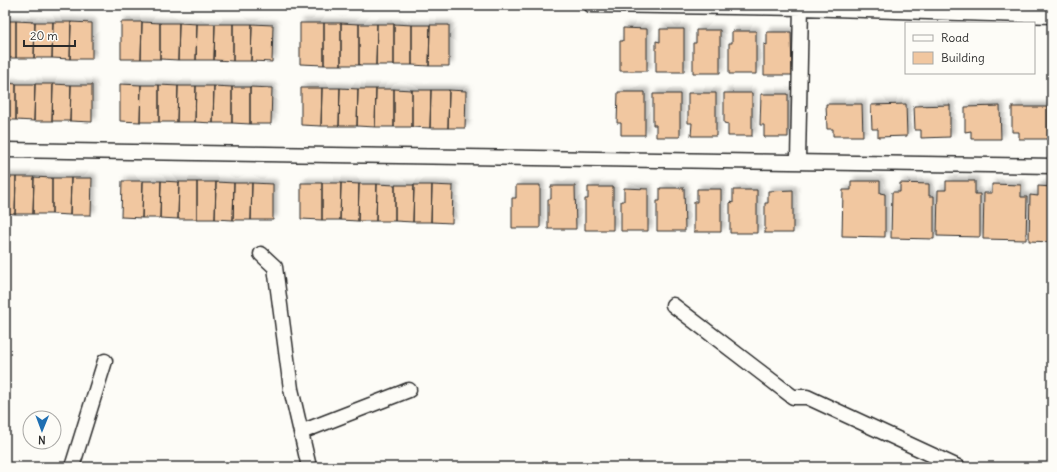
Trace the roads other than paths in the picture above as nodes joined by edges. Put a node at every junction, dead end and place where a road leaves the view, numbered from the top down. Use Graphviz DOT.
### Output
graph roads {
  1 [pos="590,5"];
  2 [pos="801,6"];
  3 [pos="1052,16"];
  4 [pos="5,150"];
  5 [pos="798,161"];
  6 [pos="1052,166"];
  7 [pos="260,254"];
  8 [pos="673,305"];
  9 [pos="105,361"];
  10 [pos="409,390"];
  11 [pos="301,432"];
  12 [pos="72,467"];
  13 [pos="309,467"];
  14 [pos="958,467"];
  1 -- 2 [label="street"];
  2 -- 3 [label="street"];
  2 -- 5 [label="street"];
  4 -- 5 [label="street"];
  5 -- 6 [label="street"];
  7 -- 11 [label="street"];
  8 -- 14 [label="street"];
  9 -- 12 [label="street"];
  10 -- 11 [label="street"];
  11 -- 13 [label="street"];
}
